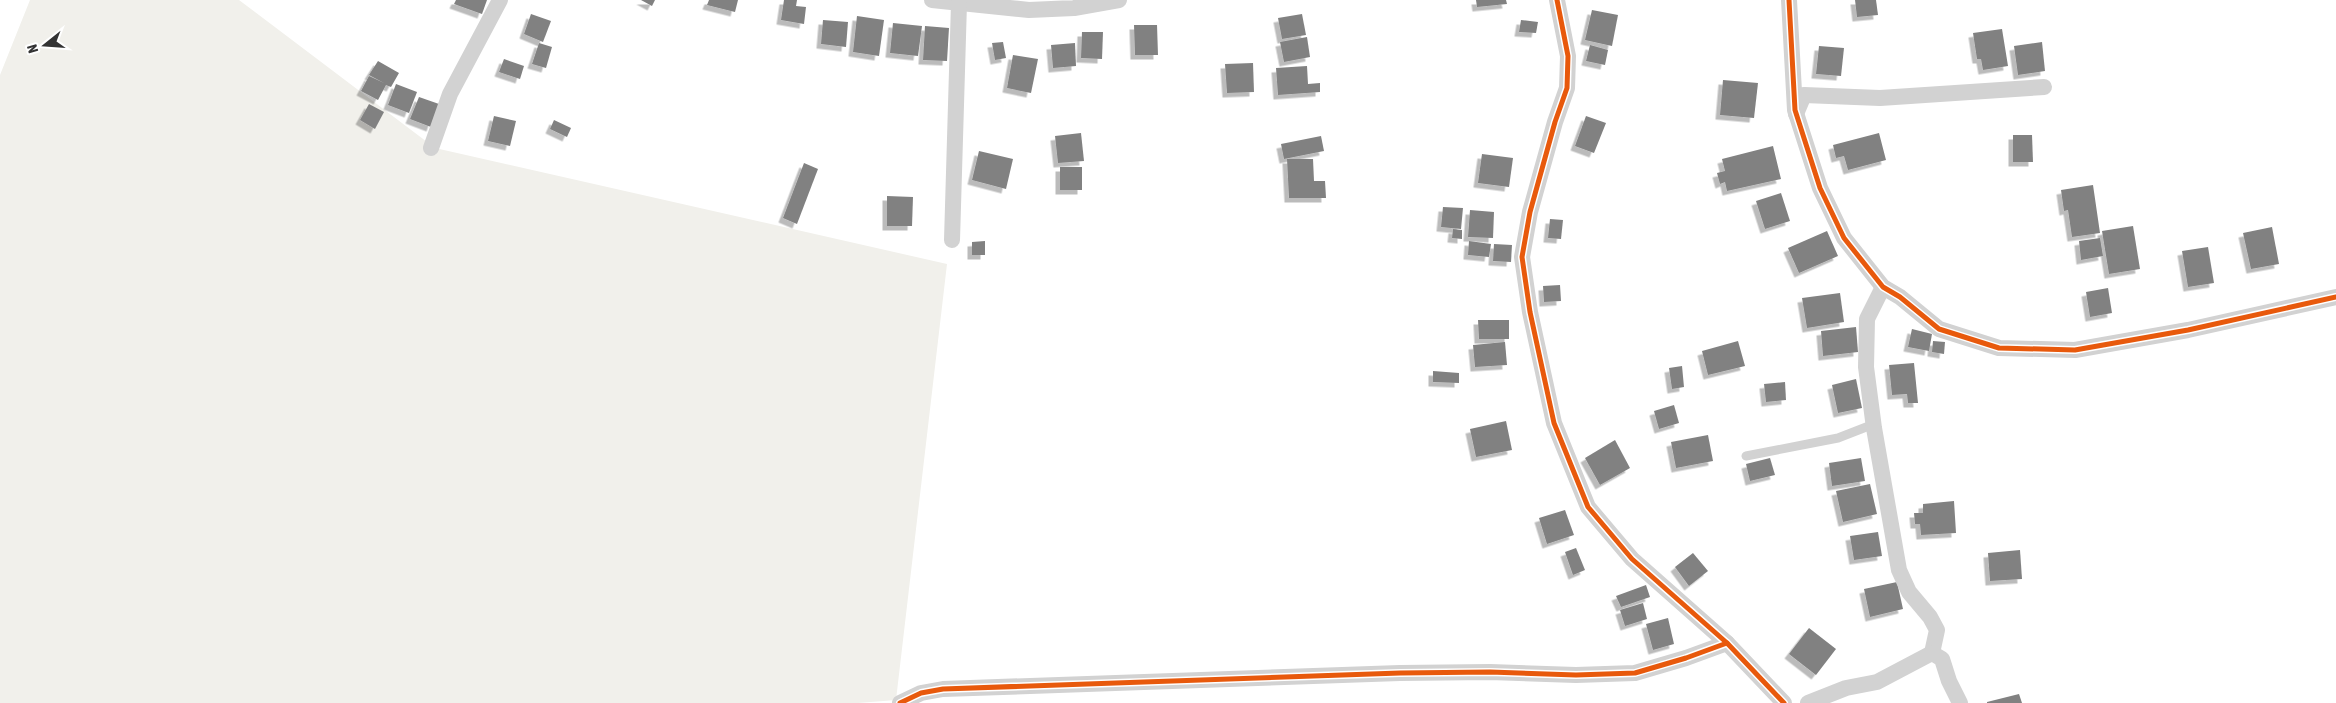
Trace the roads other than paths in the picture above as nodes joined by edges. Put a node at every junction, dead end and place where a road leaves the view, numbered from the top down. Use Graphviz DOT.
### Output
graph roads {
  1 [pos="500,0"];
  2 [pos="932,0"];
  3 [pos="1119,0"];
  4 [pos="1557,0"];
  5 [pos="1789,0"];
  6 [pos="959,3"];
  7 [pos="2044,87"];
  8 [pos="1796,114"];
  9 [pos="431,148"];
  10 [pos="952,240"];
  11 [pos="1883,287"];
  12 [pos="2336,298"];
  13 [pos="1874,424"];
  14 [pos="1746,456"];
  15 [pos="1727,643"];
  16 [pos="1932,653"];
  17 [pos="900,703"];
  18 [pos="1784,703"];
  19 [pos="1808,703"];
  20 [pos="1960,703"];
  1 -- 9 [label="street"];
  2 -- 6 [label="street"];
  3 -- 6 [label="street"];
  4 -- 15 [label="street"];
  5 -- 8 [label="street"];
  6 -- 10 [label="street"];
  7 -- 8 [label="street"];
  8 -- 11 [label="street"];
  11 -- 12 [label="street"];
  11 -- 13 [label="street"];
  13 -- 14 [label="lane"];
  13 -- 16 [label="street"];
  15 -- 17 [label="street"];
  15 -- 18 [label="street"];
  16 -- 19 [label="street"];
  16 -- 20 [label="street"];
}
